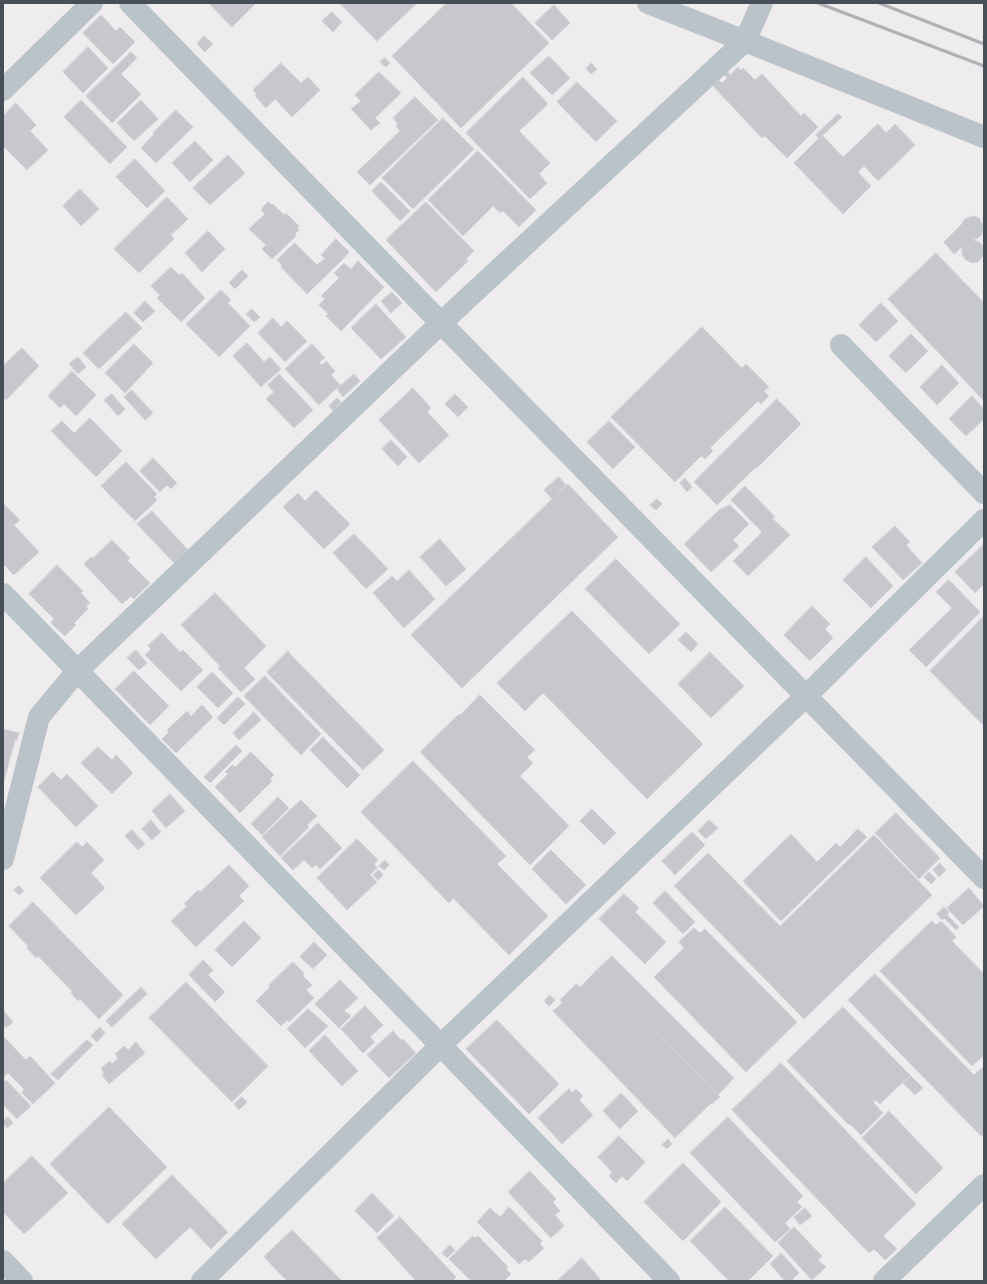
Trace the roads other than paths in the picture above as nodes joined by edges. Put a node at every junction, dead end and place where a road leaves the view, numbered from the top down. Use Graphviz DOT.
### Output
graph roads {
  1 [pos="92,3"];
  2 [pos="130,3"];
  3 [pos="648,3"];
  4 [pos="762,3"];
  5 [pos="745,41"];
  6 [pos="3,90"];
  7 [pos="984,137"];
  8 [pos="441,323"];
  9 [pos="841,345"];
  10 [pos="984,493"];
  11 [pos="984,520"];
  12 [pos="3,594"];
  13 [pos="77,671"];
  14 [pos="806,696"];
  15 [pos="3,859"];
  16 [pos="984,878"];
  17 [pos="441,1045"];
  18 [pos="984,1185"];
  19 [pos="3,1261"];
  20 [pos="22,1281"];
  21 [pos="202,1281"];
  22 [pos="669,1281"];
  23 [pos="884,1281"];
  1 -- 6 [label="street"];
  2 -- 8 [label="street"];
  3 -- 5 [label="street"];
  4 -- 5 [label="street"];
  5 -- 7 [label="street"];
  5 -- 8 [label="street"];
  8 -- 13 [label="street"];
  8 -- 14 [label="street"];
  9 -- 10 [label="street"];
  11 -- 14 [label="street"];
  12 -- 13 [label="street"];
  13 -- 15 [label="street"];
  13 -- 17 [label="street"];
  14 -- 16 [label="street"];
  14 -- 17 [label="street"];
  17 -- 21 [label="street"];
  17 -- 22 [label="street"];
  18 -- 23 [label="street"];
  19 -- 20 [label="street"];
}
